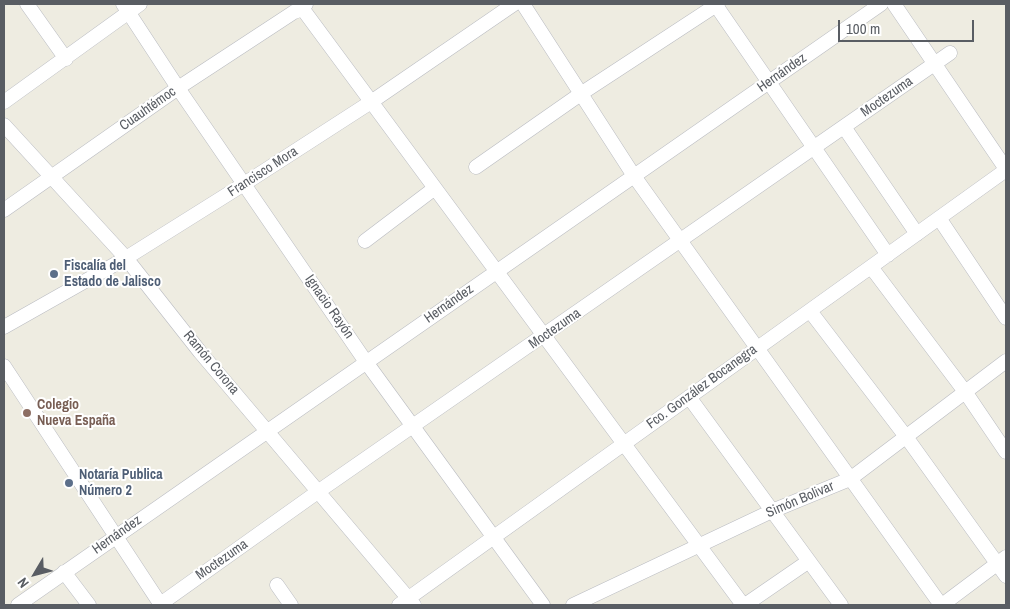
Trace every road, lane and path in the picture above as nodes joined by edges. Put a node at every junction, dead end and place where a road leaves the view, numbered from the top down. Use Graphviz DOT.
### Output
graph roads {
  1 [pos="27,4"];
  2 [pos="514,4"];
  3 [pos="523,4"];
  4 [pos="716,4"];
  5 [pos="882,4"];
  6 [pos="894,4"];
  7 [pos="300,6"];
  8 [pos="130,7"];
  9 [pos="950,53"];
  10 [pos="66,59"];
  11 [pos="935,63"];
  12 [pos="769,82"];
  13 [pos="178,88"];
  14 [pos="582,93"];
  15 [pos="4,102"];
  16 [pos="371,102"];
  17 [pos="4,125"];
  18 [pos="844,127"];
  19 [pos="815,149"];
  20 [pos="476,167"];
  21 [pos="1006,170"];
  22 [pos="53,176"];
  23 [pos="634,176"];
  24 [pos="244,184"];
  25 [pos="1006,186"];
  26 [pos="435,188"];
  27 [pos="4,210"];
  28 [pos="939,218"];
  29 [pos="917,234"];
  30 [pos="365,241"];
  31 [pos="680,241"];
  32 [pos="888,255"];
  33 [pos="126,258"];
  34 [pos="871,267"];
  35 [pos="496,271"];
  36 [pos="810,311"];
  37 [pos="1006,318"];
  38 [pos="4,327"];
  39 [pos="544,336"];
  40 [pos="757,348"];
  41 [pos="1006,360"];
  42 [pos="366,362"];
  43 [pos="4,366"];
  44 [pos="966,393"];
  45 [pos="689,397"];
  46 [pos="414,427"];
  47 [pos="267,430"];
  48 [pos="907,438"];
  49 [pos="624,444"];
  50 [pos="1006,452"];
  51 [pos="850,479"];
  52 [pos="319,491"];
  53 [pos="772,511"];
  54 [pos="115,537"];
  55 [pos="492,538"];
  56 [pos="699,545"];
  57 [pos="1002,560"];
  58 [pos="809,561"];
  59 [pos="64,572"];
  60 [pos="1006,576"];
  61 [pos="277,585"];
  62 [pos="407,603"];
  63 [pos="18,605"];
  64 [pos="89,605"];
  65 [pos="160,605"];
  66 [pos="290,605"];
  67 [pos="543,605"];
  68 [pos="573,605"];
  69 [pos="744,605"];
  70 [pos="841,605"];
  71 [pos="941,605"];
  1 -- 10 [label="street"];
  2 -- 16 [label="street, Francisco Mora"];
  3 -- 14 [label="street"];
  4 -- 12 [label="street"];
  4 -- 14 [label="street"];
  5 -- 12 [label="street, Hernández"];
  6 -- 11 [label="street"];
  7 -- 13 [label="street, Cuauhtémoc"];
  7 -- 16 [label="street"];
  8 -- 10 [label="street"];
  8 -- 13 [label="street, Ignacio Rayón"];
  9 -- 11 [label="street, Moctezuma"];
  10 -- 15 [label="street"];
  11 -- 18 [label="street, Moctezuma"];
  11 -- 21 [label="street"];
  12 -- 19 [label="street"];
  12 -- 23 [label="street, Hernández"];
  13 -- 22 [label="street, Cuauhtémoc"];
  13 -- 24 [label="street, Ignacio Rayón"];
  14 -- 20 [label="street"];
  14 -- 23 [label="street"];
  16 -- 24 [label="street, Francisco Mora"];
  16 -- 26 [label="street"];
  17 -- 22 [label="street, Ramón Corona"];
  18 -- 19 [label="street, Moctezuma"];
  18 -- 29 [label="street"];
  19 -- 31 [label="street, Moctezuma"];
  19 -- 32 [label="street"];
  21 -- 25 [label="street"];
  21 -- 28 [label="street, Fco. González Bocanegra"];
  22 -- 27 [label="street, Cuauhtémoc"];
  22 -- 33 [label="street, Ramón Corona"];
  23 -- 31 [label="street"];
  23 -- 35 [label="street, Hernández"];
  24 -- 33 [label="street, Francisco Mora"];
  24 -- 42 [label="street, Ignacio Rayón"];
  26 -- 30 [label="street"];
  26 -- 35 [label="street"];
  28 -- 29 [label="street, Fco. González Bocanegra"];
  28 -- 37 [label="street"];
  29 -- 32 [label="street, Fco. González Bocanegra"];
  31 -- 39 [label="street, Moctezuma"];
  31 -- 40 [label="street"];
  32 -- 34 [label="street, Fco. González Bocanegra"];
  33 -- 38 [label="street, Francisco Mora"];
  33 -- 47 [label="street, Ramón Corona"];
  34 -- 36 [label="street, Fco. González Bocanegra"];
  34 -- 44 [label="street"];
  35 -- 39 [label="street"];
  35 -- 42 [label="street, Hernández"];
  36 -- 40 [label="street, Fco. González Bocanegra"];
  36 -- 48 [label="street"];
  39 -- 46 [label="street, Moctezuma"];
  39 -- 49 [label="street"];
  40 -- 45 [label="street, Fco. González Bocanegra"];
  40 -- 51 [label="street"];
  41 -- 44 [label="street, Simón Bolivar"];
  42 -- 46 [label="street, Ignacio Rayón"];
  42 -- 47 [label="street, Hernández"];
  43 -- 54 [label="street"];
  44 -- 48 [label="street, Simón Bolivar"];
  44 -- 50 [label="street"];
  45 -- 49 [label="street, Fco. González Bocanegra"];
  45 -- 53 [label="street"];
  46 -- 52 [label="street, Moctezuma"];
  46 -- 55 [label="street, Ignacio Rayón"];
  47 -- 52 [label="street, Ramón Corona"];
  47 -- 54 [label="street, Hernández"];
  48 -- 51 [label="street, Simón Bolivar"];
  48 -- 57 [label="street"];
  49 -- 55 [label="street, Fco. González Bocanegra"];
  49 -- 56 [label="street"];
  51 -- 53 [label="street, Simón Bolivar"];
  51 -- 71 [label="street"];
  52 -- 62 [label="street, Ramón Corona"];
  52 -- 65 [label="street, Moctezuma"];
  53 -- 56 [label="street, Simón Bolivar"];
  53 -- 58 [label="street"];
  54 -- 59 [label="street, Hernández"];
  54 -- 65 [label="street"];
  55 -- 62 [label="street, Fco. González Bocanegra"];
  55 -- 67 [label="street, Ignacio Rayón"];
  56 -- 68 [label="street, Simón Bolivar"];
  56 -- 69 [label="street"];
  57 -- 60 [label="street"];
  57 -- 71 [label="street"];
  58 -- 69 [label="street"];
  58 -- 70 [label="street"];
  59 -- 63 [label="street, Hernández"];
  59 -- 64 [label="street"];
  61 -- 66 [label="street"];
}
